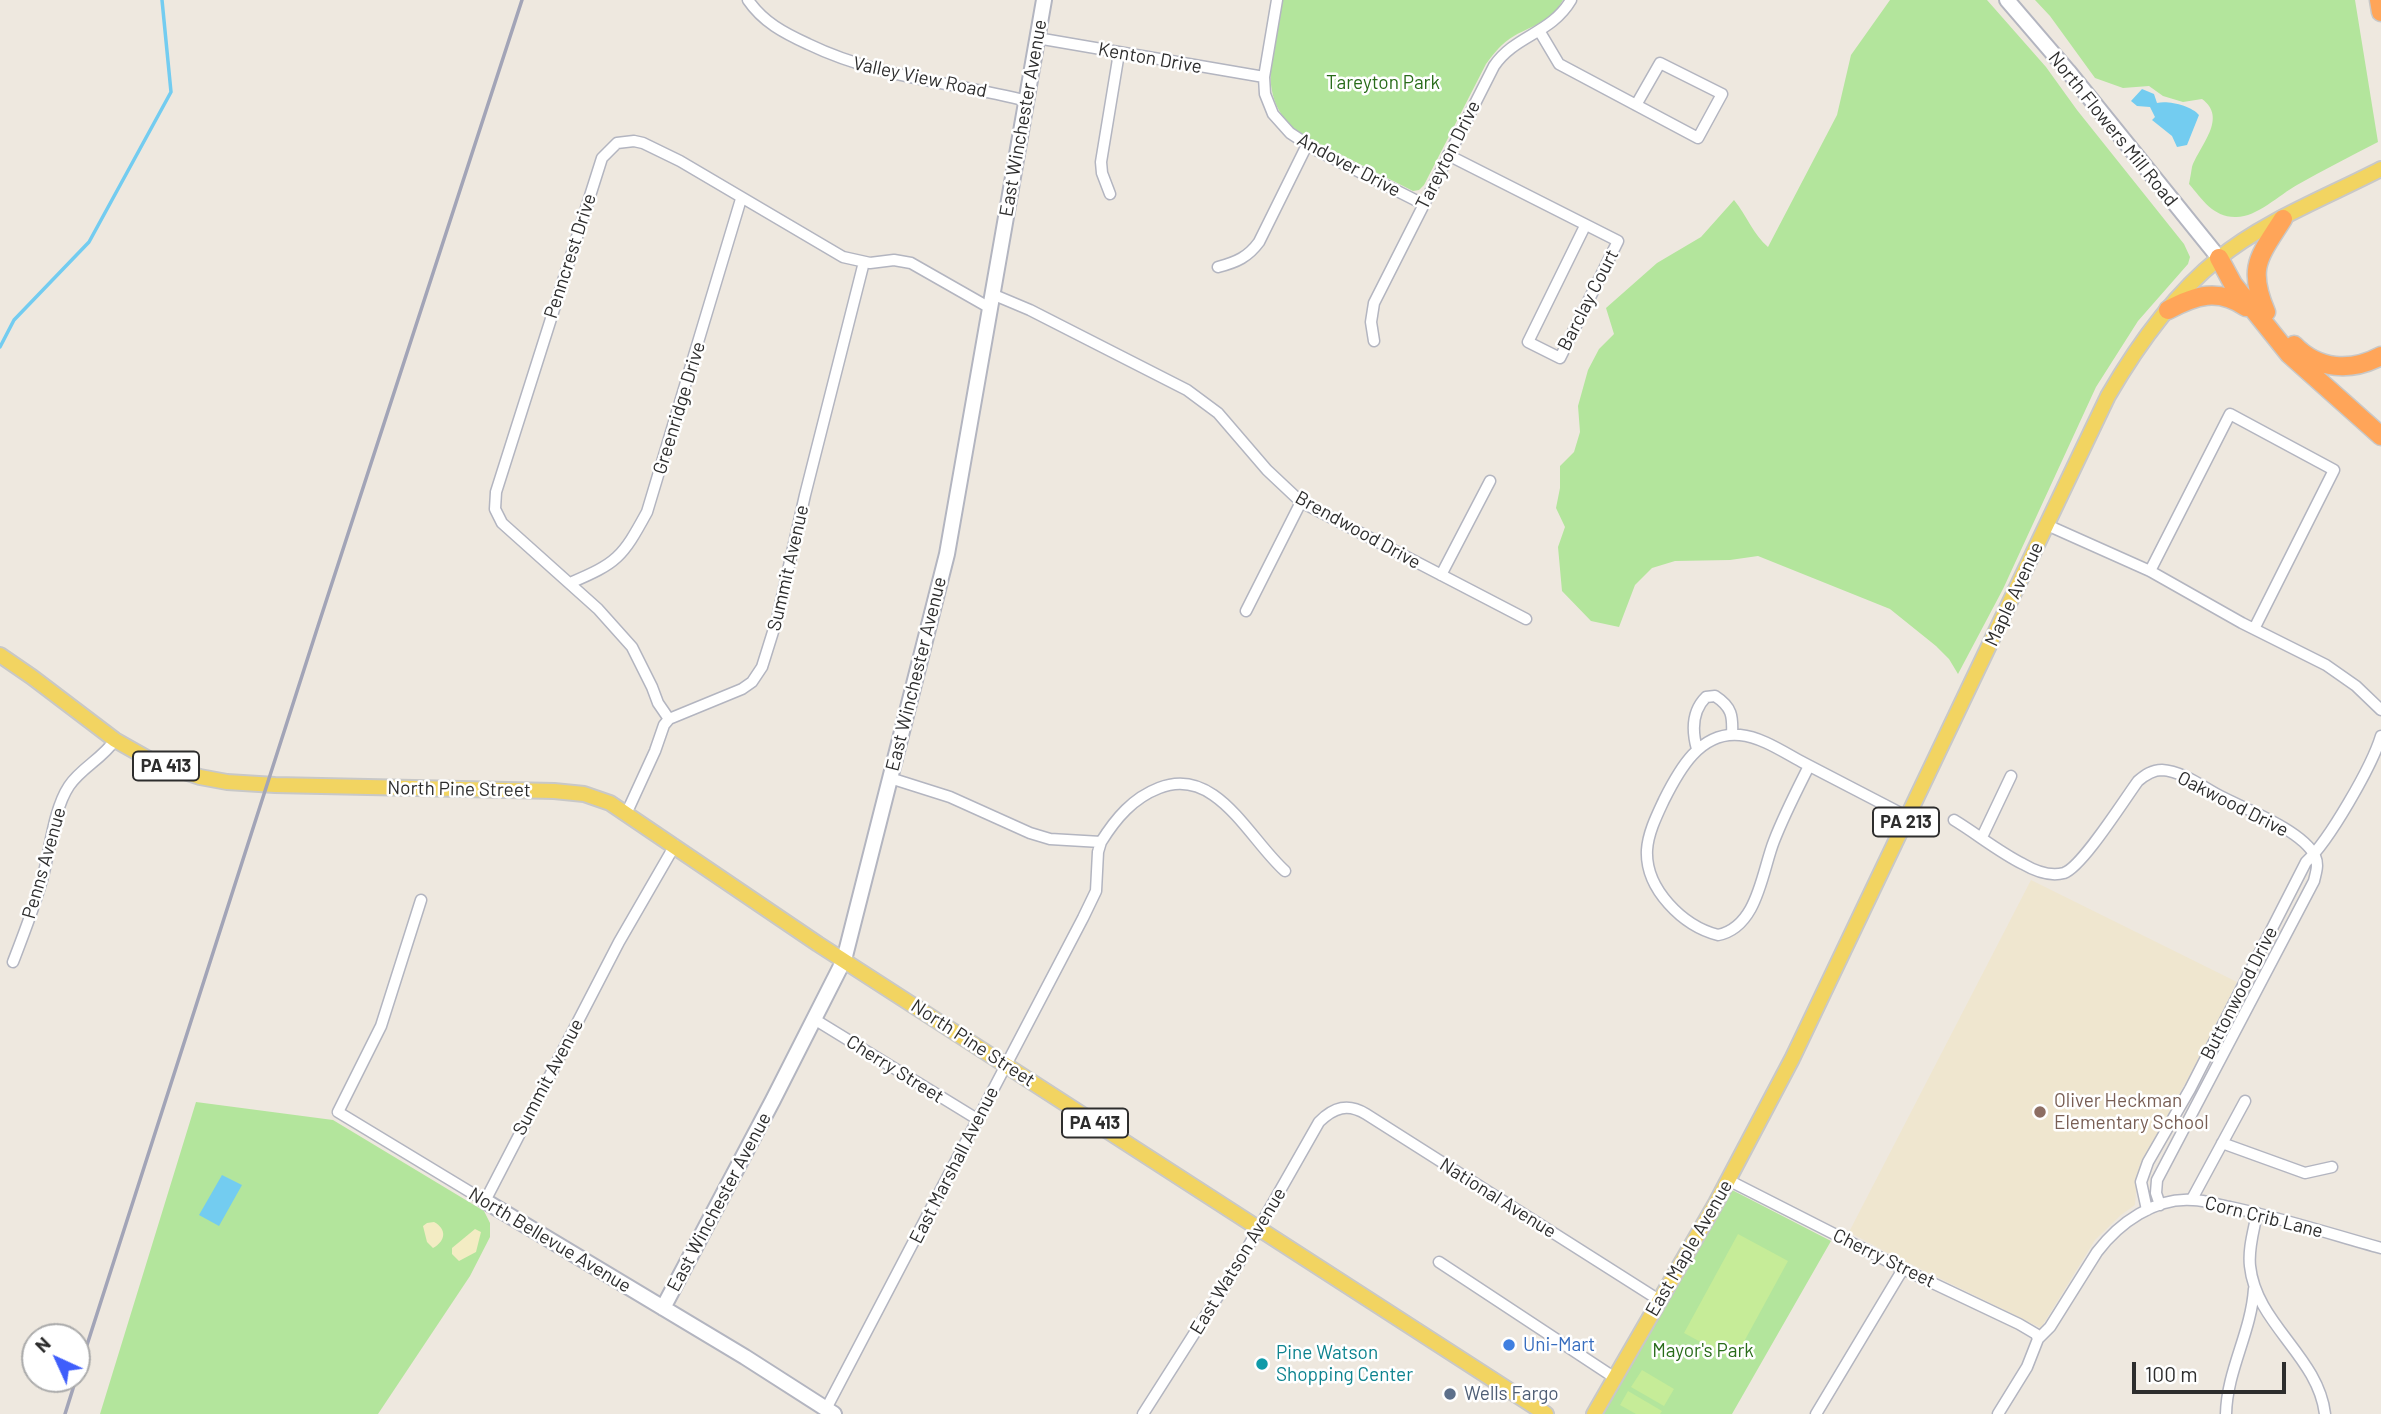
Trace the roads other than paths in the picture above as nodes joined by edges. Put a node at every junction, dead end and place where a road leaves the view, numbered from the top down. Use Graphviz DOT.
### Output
graph roads {
  1 [pos="748,0"];
  2 [pos="1044,0"];
  3 [pos="1277,0"];
  4 [pos="1571,0"];
  5 [pos="2007,0"];
  6 [pos="2379,0"];
  7 [pos="2381,12"];
  8 [pos="1540,32"];
  9 [pos="1037,38"];
  10 [pos="1119,53"];
  11 [pos="1264,77"];
  12 [pos="1027,101"];
  13 [pos="1636,105"];
  14 [pos="1307,145"];
  15 [pos="1448,155"];
  16 [pos="2381,169"];
  17 [pos="1111,194"];
  18 [pos="741,199"];
  19 [pos="1423,204"];
  20 [pos="2283,219"];
  21 [pos="1584,226"];
  22 [pos="2219,258"];
  23 [pos="864,262"];
  24 [pos="1218,267"];
  25 [pos="991,301"];
  26 [pos="2168,310"];
  27 [pos="2262,315"];
  28 [pos="1374,341"];
  29 [pos="2381,356"];
  30 [pos="2381,436"];
  31 [pos="1490,481"];
  32 [pos="1301,502"];
  33 [pos="2047,525"];
  34 [pos="2150,571"];
  35 [pos="1441,575"];
  36 [pos="569,583"];
  37 [pos="1246,611"];
  38 [pos="1526,619"];
  39 [pos="2254,629"];
  40 [pos="0,655"];
  41 [pos="2381,710"];
  42 [pos="668,719"];
  43 [pos="1732,735"];
  44 [pos="2381,736"];
  45 [pos="115,740"];
  46 [pos="1697,749"];
  47 [pos="1809,766"];
  48 [pos="2011,776"];
  49 [pos="890,778"];
  50 [pos="627,812"];
  51 [pos="1908,817"];
  52 [pos="1954,820"];
  53 [pos="1982,837"];
  54 [pos="1101,842"];
  55 [pos="675,845"];
  56 [pos="2314,854"];
  57 [pos="1285,871"];
  58 [pos="421,901"];
  59 [pos="844,960"];
  60 [pos="13,962"];
  61 [pos="814,1019"];
  62 [pos="1006,1065"];
  63 [pos="2245,1101"];
  64 [pos="1334,1109"];
  65 [pos="1761,1118"];
  66 [pos="977,1119"];
  67 [pos="2222,1143"];
  68 [pos="2332,1167"];
  69 [pos="1728,1180"];
  70 [pos="2192,1199"];
  71 [pos="485,1201"];
  72 [pos="2160,1205"];
  73 [pos="2147,1210"];
  74 [pos="2258,1213"];
  75 [pos="1259,1229"];
  76 [pos="2381,1248"];
  77 [pos="1439,1262"];
  78 [pos="1903,1269"];
  79 [pos="2254,1286"];
  80 [pos="1659,1300"];
  81 [pos="663,1307"];
  82 [pos="2038,1339"];
  83 [pos="1615,1378"];
  84 [pos="830,1412"];
  85 [pos="1143,1414"];
  86 [pos="1546,1414"];
  87 [pos="1594,1414"];
  88 [pos="1816,1414"];
  89 [pos="1998,1414"];
  90 [pos="2226,1414"];
  91 [pos="2325,1414"];
  1 -- 12 [label="street, Valley View Road"];
  2 -- 9 [label="street, East Winchester Avenue"];
  3 -- 11 [label="street, Andover Drive"];
  4 -- 8 [label="street, Tareyton Drive"];
  5 -- 22 [label="street, North Flowers Mill Road"];
  6 -- 7 [label="highway"];
  8 -- 13 [label="street"];
  8 -- 15 [label="street, Tareyton Drive"];
  9 -- 10 [label="street, Kenton Drive"];
  9 -- 12 [label="street, East Winchester Avenue"];
  10 -- 11 [label="street, Kenton Drive"];
  10 -- 17 [label="street"];
  11 -- 14 [label="street, Andover Drive"];
  12 -- 25 [label="street, East Winchester Avenue"];
  13 -- 13 [label="street"];
  14 -- 19 [label="street, Andover Drive"];
  14 -- 24 [label="street"];
  15 -- 19 [label="street, Tareyton Drive"];
  15 -- 21 [label="street, Barclay Court"];
  16 -- 20 [label="main road, Maple Avenue / PA 213"];
  18 -- 23 [label="street, Penncrest Drive"];
  18 -- 36 [label="street, Greenridge Drive"];
  18 -- 36 [label="street, Penncrest Drive"];
  19 -- 28 [label="street, Tareyton Drive"];
  20 -- 22 [label="main road, Maple Avenue / PA 213"];
  20 -- 27 [label="highway"];
  21 -- 21 [label="street, Barclay Court"];
  22 -- 26 [label="main road, Maple Avenue / PA 213"];
  22 -- 27 [label="highway"];
  23 -- 25 [label="street, Penncrest Drive"];
  23 -- 42 [label="street, Summit Avenue"];
  25 -- 32 [label="street, Brendwood Drive"];
  25 -- 49 [label="street, East Winchester Avenue"];
  26 -- 27 [label="highway"];
  26 -- 33 [label="main road, Maple Avenue / PA 213"];
  27 -- 29 [label="highway"];
  27 -- 30 [label="highway"];
  31 -- 35 [label="street"];
  32 -- 35 [label="street, Brendwood Drive"];
  32 -- 37 [label="street"];
  33 -- 34 [label="street"];
  33 -- 51 [label="main road, Maple Avenue / PA 213"];
  34 -- 39 [label="street"];
  34 -- 39 [label="street"];
  35 -- 38 [label="street, Brendwood Drive"];
  36 -- 42 [label="street, Penncrest Drive"];
  39 -- 41 [label="street"];
  40 -- 45 [label="main road, PA 413"];
  42 -- 50 [label="street"];
  43 -- 46 [label="street"];
  43 -- 46 [label="street"];
  43 -- 47 [label="street"];
  44 -- 56 [label="street, Buttonwood Drive"];
  45 -- 50 [label="main road, North Pine Street / PA 413"];
  45 -- 60 [label="street, Penns Avenue"];
  46 -- 47 [label="street"];
  47 -- 51 [label="street"];
  48 -- 53 [label="street"];
  49 -- 54 [label="street"];
  49 -- 59 [label="street, East Winchester Avenue"];
  50 -- 55 [label="main road, North Pine Street / PA 413"];
  51 -- 65 [label="main road, Maple Avenue / PA 213"];
  52 -- 53 [label="street, Oakwood Drive"];
  53 -- 56 [label="street, Oakwood Drive"];
  54 -- 57 [label="street"];
  54 -- 62 [label="street, East Marshall Avenue"];
  55 -- 59 [label="main road, North Pine Street / PA 413"];
  55 -- 71 [label="street, Summit Avenue"];
  56 -- 72 [label="street, Buttonwood Drive"];
  56 -- 73 [label="street, Buttonwood Drive"];
  58 -- 71 [label="street, North Bellevue Avenue"];
  59 -- 61 [label="street, East Winchester Avenue"];
  59 -- 62 [label="main road, North Pine Street / PA 413"];
  61 -- 66 [label="street, Cherry Street"];
  61 -- 81 [label="street, East Winchester Avenue"];
  62 -- 66 [label="street, East Marshall Avenue"];
  62 -- 75 [label="main road, North Pine Street / PA 413"];
  63 -- 67 [label="street"];
  64 -- 75 [label="street, East Watson Avenue"];
  64 -- 80 [label="street, National Avenue"];
  65 -- 69 [label="main road, East Maple Avenue / PA 213"];
  66 -- 84 [label="street, East Marshall Avenue"];
  67 -- 68 [label="street"];
  67 -- 70 [label="street"];
  69 -- 78 [label="street, Cherry Street"];
  69 -- 80 [label="main road, East Maple Avenue / PA 213"];
  70 -- 72 [label="street, Corn Crib Lane"];
  70 -- 74 [label="street, Corn Crib Lane"];
  71 -- 81 [label="street, North Bellevue Avenue"];
  72 -- 73 [label="street, Corn Crib Lane"];
  73 -- 82 [label="street, Corn Crib Lane"];
  74 -- 76 [label="street, Corn Crib Lane"];
  74 -- 79 [label="street"];
  75 -- 85 [label="street, East Watson Avenue"];
  75 -- 86 [label="main road, North Pine Street / PA 413"];
  77 -- 83 [label="street"];
  78 -- 82 [label="street, Cherry Street"];
  78 -- 88 [label="street"];
  79 -- 90 [label="street"];
  79 -- 91 [label="street"];
  80 -- 83 [label="main road, East Maple Avenue / PA 213"];
  81 -- 84 [label="street, North Bellevue Avenue"];
  82 -- 89 [label="street, Corn Crib Lane"];
  83 -- 87 [label="main road, East Maple Avenue / PA 213"];
}
